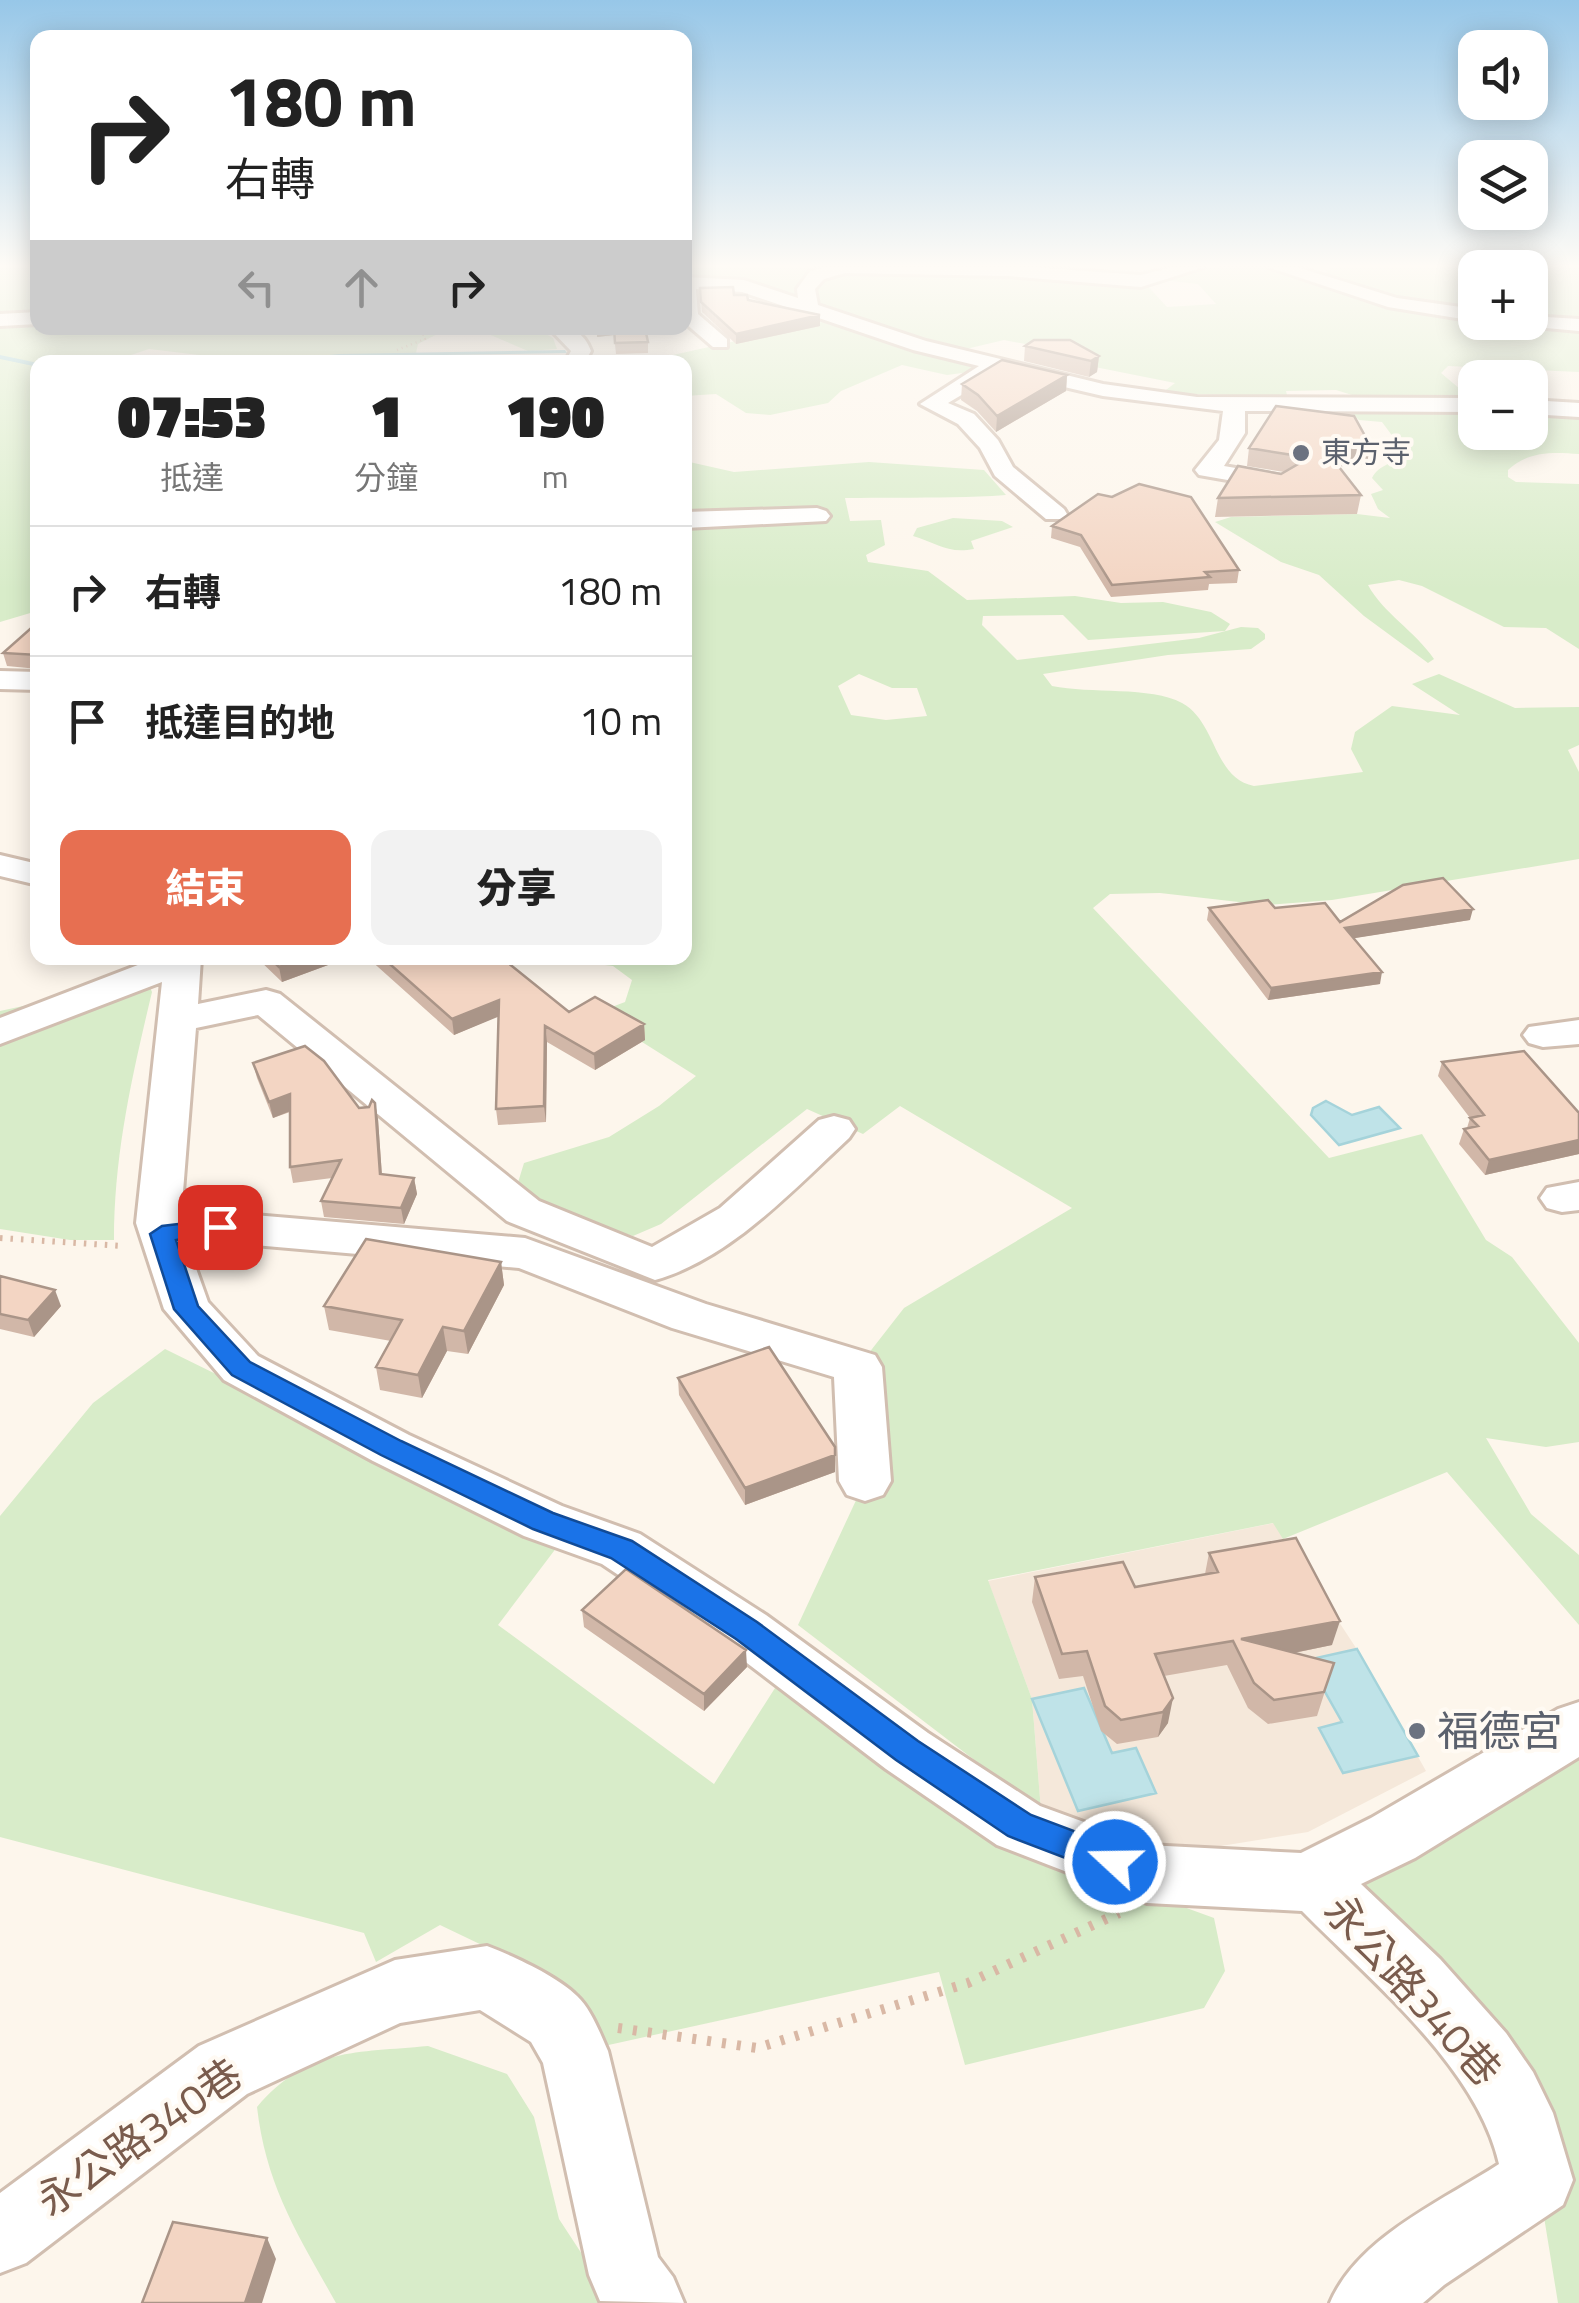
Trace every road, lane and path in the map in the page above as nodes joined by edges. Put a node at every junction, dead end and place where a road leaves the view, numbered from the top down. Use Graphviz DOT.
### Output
graph roads {
  1 [pos="981,374"];
  2 [pos="1033,374"];
  3 [pos="1233,405"];
  4 [pos="1458,405"];
  5 [pos="1548,408"];
  6 [pos="1579,410"];
  7 [pos="1280,482"];
  8 [pos="1055,514"];
  9 [pos="818,516"];
  10 [pos="692,520"];
  11 [pos="0,680"];
  12 [pos="30,682"];
  13 [pos="0,865"];
  14 [pos="30,873"];
  15 [pos="166,965"];
  16 [pos="182,965"];
  17 [pos="178,1020"];
  18 [pos="0,1032"];
  19 [pos="834,1128"];
  20 [pos="162,1234"];
  21 [pos="0,1238"];
  22 [pos="865,1480"];
  23 [pos="1579,1727"];
  24 [pos="1192,1875"];
  25 [pos="1316,1883"];
  26 [pos="554,2019"];
  27 [pos="0,2236"];
  28 [pos="647,2303"];
  29 [pos="1367,2303"];
  1 -- 8 [label="street"];
  2 -- 3 [label="street"];
  3 -- 4 [label="street"];
  3 -- 7 [label="street"];
  5 -- 6 [label="street"];
  9 -- 10 [label="street"];
  11 -- 12 [label="street"];
  13 -- 14 [label="street"];
  15 -- 18 [label="street"];
  16 -- 17 [label="street"];
  17 -- 19 [label="street"];
  17 -- 20 [label="street"];
  20 -- 21 [label="path"];
  20 -- 22 [label="street"];
  20 -- 24 [label="street"];
  23 -- 25 [label="street"];
  24 -- 25 [label="street"];
  24 -- 26 [label="path"];
  25 -- 29 [label="street, 永公路340巷"];
  26 -- 27 [label="street, 永公路340巷"];
  26 -- 28 [label="street"];
}
